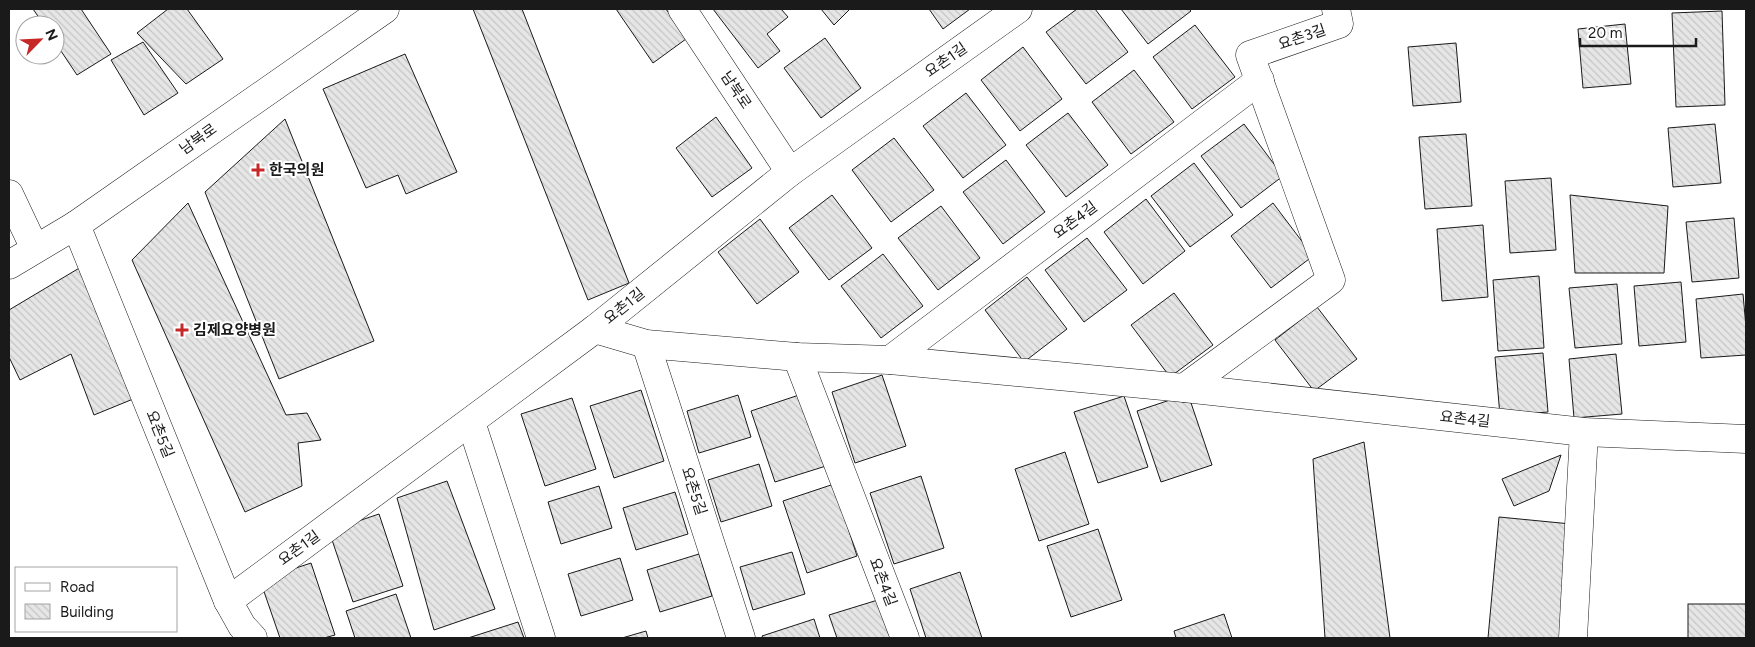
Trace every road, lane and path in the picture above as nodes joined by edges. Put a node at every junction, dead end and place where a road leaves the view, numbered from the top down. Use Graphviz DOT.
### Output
graph roads {
  1 [pos="682,9"];
  2 [pos="1018,9"];
  3 [pos="1336,9"];
  4 [pos="376,11"];
  5 [pos="1260,80"];
  6 [pos="790,172"];
  7 [pos="9,194"];
  8 [pos="76,225"];
  9 [pos="35,249"];
  10 [pos="9,265"];
  11 [pos="595,329"];
  12 [pos="646,344"];
  13 [pos="797,357"];
  14 [pos="890,360"];
  15 [pos="1184,388"];
  16 [pos="471,422"];
  17 [pos="1584,432"];
  18 [pos="1746,439"];
  19 [pos="228,601"];
  20 [pos="253,638"];
  21 [pos="541,638"];
  22 [pos="742,638"];
  23 [pos="905,638"];
  24 [pos="1573,638"];
  1 -- 6 [label="street, 남북로"];
  2 -- 6 [label="street, 요촌1길"];
  3 -- 5 [label="street, 요촌3길"];
  4 -- 8 [label="street, 남북로"];
  5 -- 14 [label="street, 요촌4길"];
  5 -- 15 [label="street"];
  6 -- 11 [label="street, 요촌1길"];
  7 -- 9 [label="street"];
  8 -- 9 [label="street, 남북로"];
  8 -- 19 [label="street, 요촌5길"];
  9 -- 10 [label="street, 남북로"];
  11 -- 12 [label="street, 요촌4길"];
  11 -- 16 [label="street, 요촌1길"];
  12 -- 13 [label="street, 요촌4길"];
  12 -- 22 [label="street, 요촌5길"];
  13 -- 14 [label="street, 요촌4길"];
  13 -- 23 [label="street, 요촌4길"];
  14 -- 15 [label="street, 요촌4길"];
  15 -- 17 [label="street, 요촌4길"];
  16 -- 19 [label="street, 요촌1길"];
  16 -- 21 [label="street"];
  17 -- 18 [label="street, 요촌4길"];
  17 -- 24 [label="street"];
  19 -- 20 [label="street, 요촌5길"];
}
